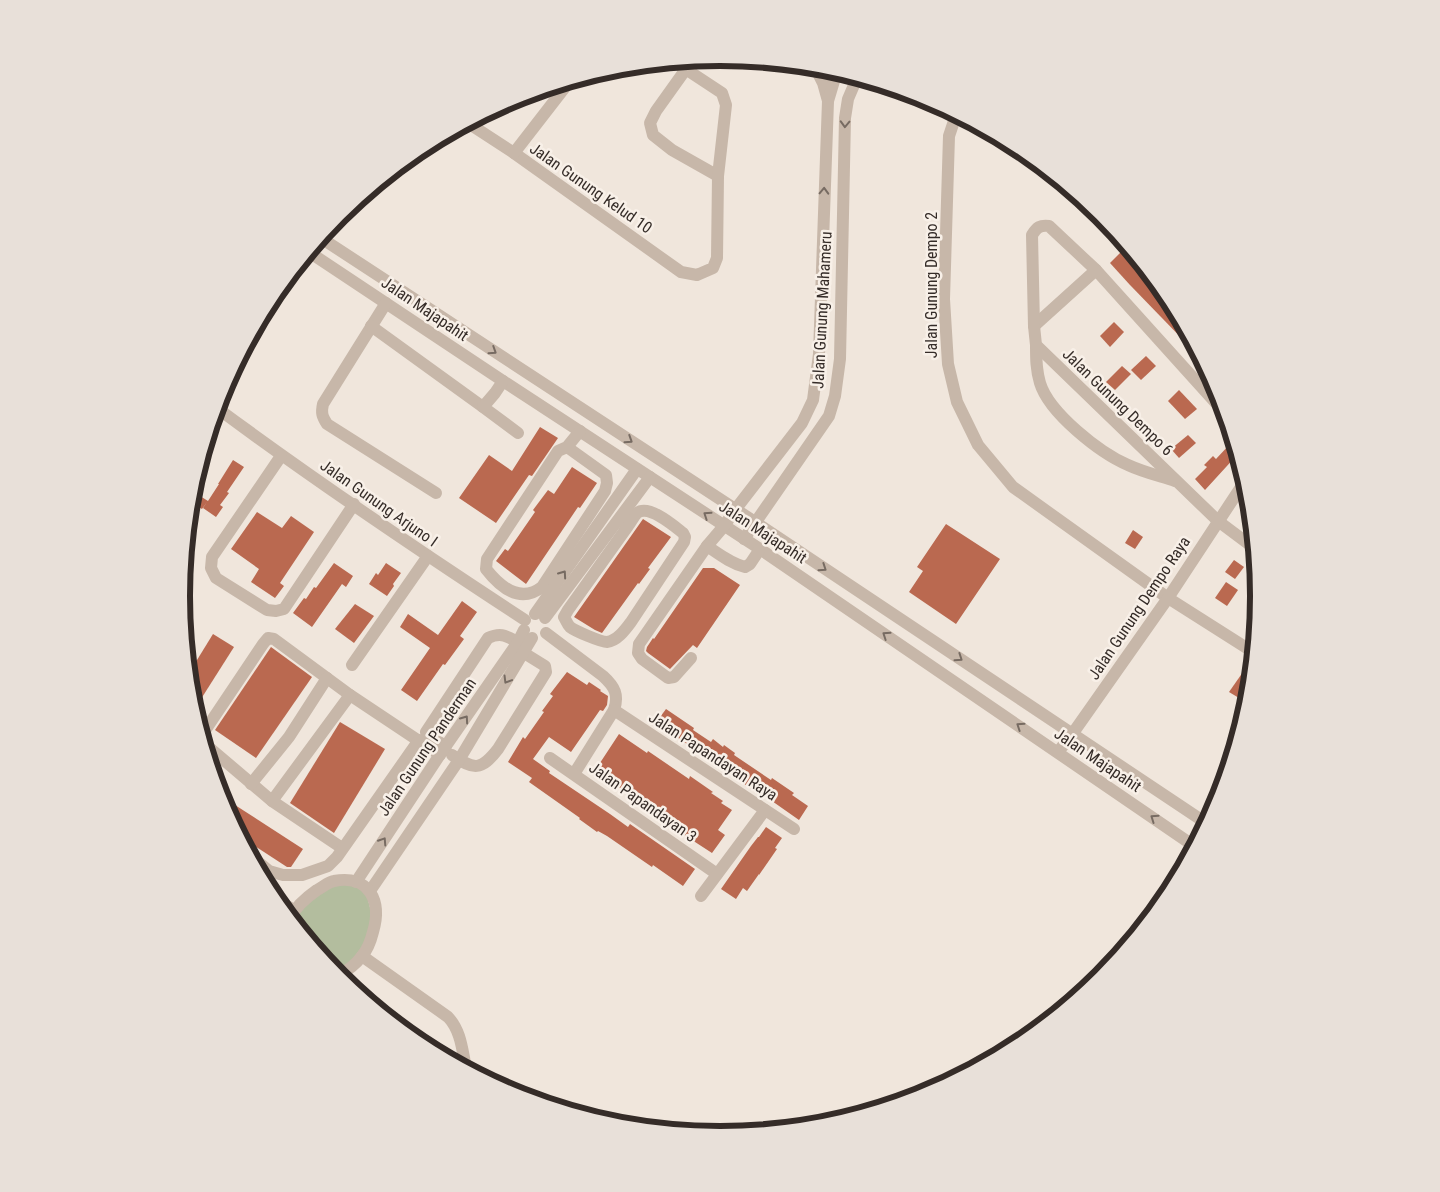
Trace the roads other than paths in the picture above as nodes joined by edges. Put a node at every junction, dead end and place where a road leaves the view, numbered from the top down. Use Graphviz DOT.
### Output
graph roads {
  1 [pos="683,67"];
  2 [pos="680,68"];
  3 [pos="819,75"];
  4 [pos="835,79"];
  5 [pos="855,83"];
  6 [pos="561,91"];
  7 [pos="828,101"];
  8 [pos="953,121"];
  9 [pos="474,127"];
  10 [pos="514,153"];
  11 [pos="718,176"];
  12 [pos="822,239"];
  13 [pos="842,240"];
  14 [pos="327,242"];
  15 [pos="315,256"];
  16 [pos="366,268"];
  17 [pos="1096,270"];
  18 [pos="356,283"];
  19 [pos="386,303"];
  20 [pos="372,326"];
  21 [pos="1034,326"];
  22 [pos="1036,345"];
  23 [pos="503,381"];
  24 [pos="1211,397"];
  25 [pos="483,407"];
  26 [pos="223,413"];
  27 [pos="580,431"];
  28 [pos="518,433"];
  29 [pos="567,446"];
  30 [pos="281,456"];
  31 [pos="637,469"];
  32 [pos="650,477"];
  33 [pos="1178,482"];
  34 [pos="1239,490"];
  35 [pos="436,493"];
  36 [pos="354,504"];
  37 [pos="735,510"];
  38 [pos="1218,521"];
  39 [pos="755,522"];
  40 [pos="623,523"];
  41 [pos="724,526"];
  42 [pos="744,539"];
  43 [pos="1247,543"];
  44 [pos="707,546"];
  45 [pos="760,549"];
  46 [pos="428,556"];
  47 [pos="1168,598"];
  48 [pos="532,624"];
  49 [pos="521,648"];
  50 [pos="1247,648"];
  51 [pos="691,658"];
  52 [pos="352,665"];
  53 [pos="327,678"];
  54 [pos="350,696"];
  55 [pos="614,710"];
  56 [pos="207,728"];
  57 [pos="1073,733"];
  58 [pos="418,740"];
  59 [pos="443,750"];
  60 [pos="214,751"];
  61 [pos="1058,752"];
  62 [pos="550,758"];
  63 [pos="459,760"];
  64 [pos="574,774"];
  65 [pos="251,784"];
  66 [pos="272,801"];
  67 [pos="765,810"];
  68 [pos="1200,819"];
  69 [pos="794,829"];
  70 [pos="1189,842"];
  71 [pos="342,848"];
  72 [pos="266,868"];
  73 [pos="717,874"];
  74 [pos="356,882"];
  75 [pos="370,891"];
  76 [pos="701,896"];
  77 [pos="295,911"];
  78 [pos="362,956"];
  79 [pos="345,971"];
  80 [pos="464,1060"];
  1 -- 11 [label="street"];
  2 -- 11 [label="street"];
  3 -- 7 [label="street"];
  4 -- 7 [label="street, Jalan Gunung Mahameru"];
  5 -- 13 [label="street, Jalan Gunung Mahameru, one-way"];
  6 -- 10 [label="street"];
  12 -- 7 [label="street, Jalan Gunung Mahameru, one-way"];
  8 -- 47 [label="street, Jalan Gunung Dempo 2"];
  9 -- 10 [label="street, Jalan Gunung Kelud 10"];
  10 -- 11 [label="street, Jalan Gunung Kelud 10"];
  12 -- 13 [label="street"];
  12 -- 37 [label="street, Jalan Gunung Mahameru"];
  13 -- 39 [label="street, Jalan Gunung Mahameru"];
  14 -- 16 [label="street, Jalan Majapahit"];
  15 -- 18 [label="street, Jalan Majapahit"];
  16 -- 18 [label="street"];
  16 -- 37 [label="street, Jalan Majapahit, one-way"];
  17 -- 21 [label="street"];
  17 -- 21 [label="street, Jalan Gunung Dempo 6"];
  17 -- 24 [label="street, Jalan Gunung Dempo 6"];
  18 -- 19 [label="street, Jalan Majapahit"];
  19 -- 20 [label="street"];
  19 -- 23 [label="street, Jalan Majapahit"];
  20 -- 25 [label="street"];
  20 -- 35 [label="street"];
  21 -- 22 [label="street, Jalan Gunung Dempo 6"];
  22 -- 33 [label="street, Jalan Gunung Dempo 6"];
  22 -- 33 [label="street, Jalan Gunung Dempo 6"];
  23 -- 25 [label="street"];
  23 -- 27 [label="street, Jalan Majapahit"];
  25 -- 28 [label="street"];
  26 -- 30 [label="street, Jalan Gunung Arjuno I"];
  27 -- 29 [label="street"];
  27 -- 31 [label="street, Jalan Majapahit"];
  29 -- 29 [label="street"];
  30 -- 36 [label="street, Jalan Gunung Arjuno I"];
  30 -- 36 [label="street"];
  31 -- 32 [label="street, Jalan Majapahit"];
  48 -- 31 [label="street, Jalan Gunung Panderman, one-way"];
  32 -- 40 [label="street, Jalan Gunung Panderman"];
  41 -- 32 [label="street, Jalan Majapahit, one-way"];
  33 -- 38 [label="street, Jalan Gunung Dempo 6"];
  34 -- 38 [label="street, Jalan Gunung Dempo Raya"];
  36 -- 46 [label="street, Jalan Gunung Arjuno I"];
  37 -- 39 [label="street, Jalan Majapahit"];
  37 -- 41 [label="street, Jalan Gunung Mahameru"];
  38 -- 43 [label="street, Jalan Gunung Dempo 6"];
  38 -- 47 [label="street, Jalan Gunung Dempo Raya"];
  39 -- 42 [label="street, Jalan Gunung Mahameru"];
  39 -- 57 [label="street, Jalan Majapahit, one-way"];
  40 -- 40 [label="street"];
  40 -- 48 [label="street, Jalan Gunung Panderman"];
  41 -- 42 [label="street, Jalan Majapahit"];
  41 -- 44 [label="street, Jalan Gunung Mahameru"];
  42 -- 45 [label="street, Jalan Majapahit"];
  44 -- 45 [label="street"];
  44 -- 51 [label="street, Jalan Gunung Mahameru"];
  61 -- 45 [label="street, Jalan Majapahit, one-way"];
  46 -- 48 [label="street, Jalan Gunung Arjuno I"];
  46 -- 52 [label="street"];
  47 -- 50 [label="street, Jalan Gunung Dempo 2"];
  47 -- 57 [label="street, Jalan Gunung Dempo Raya"];
  48 -- 49 [label="street, Jalan Gunung Panderman"];
  48 -- 55 [label="street"];
  59 -- 49 [label="street, Jalan Gunung Panderman, one-way"];
  49 -- 59 [label="street"];
  49 -- 63 [label="street, Jalan Gunung Panderman, one-way"];
  49 -- 63 [label="street"];
  53 -- 54 [label="street"];
  53 -- 56 [label="street"];
  53 -- 65 [label="street"];
  54 -- 58 [label="street"];
  54 -- 66 [label="street"];
  55 -- 64 [label="street"];
  55 -- 67 [label="street, Jalan Papandayan Raya"];
  57 -- 61 [label="street, Jalan Gunung Dempo Raya"];
  57 -- 68 [label="street, Jalan Majapahit"];
  58 -- 59 [label="street"];
  58 -- 71 [label="street"];
  59 -- 63 [label="street"];
  74 -- 59 [label="street, Jalan Gunung Panderman, one-way"];
  60 -- 65 [label="street"];
  70 -- 61 [label="street, Jalan Majapahit, one-way"];
  62 -- 64 [label="street, Jalan Papandayan 3"];
  63 -- 75 [label="street, Jalan Gunung Panderman"];
  64 -- 73 [label="street, Jalan Papandayan 3"];
  65 -- 66 [label="street"];
  66 -- 71 [label="street"];
  67 -- 69 [label="street, Jalan Papandayan Raya"];
  67 -- 73 [label="street"];
  71 -- 72 [label="street"];
  73 -- 76 [label="street"];
  74 -- 75 [label="street"];
  74 -- 77 [label="street"];
  75 -- 78 [label="street"];
  78 -- 79 [label="street"];
  78 -- 80 [label="street"];
}
